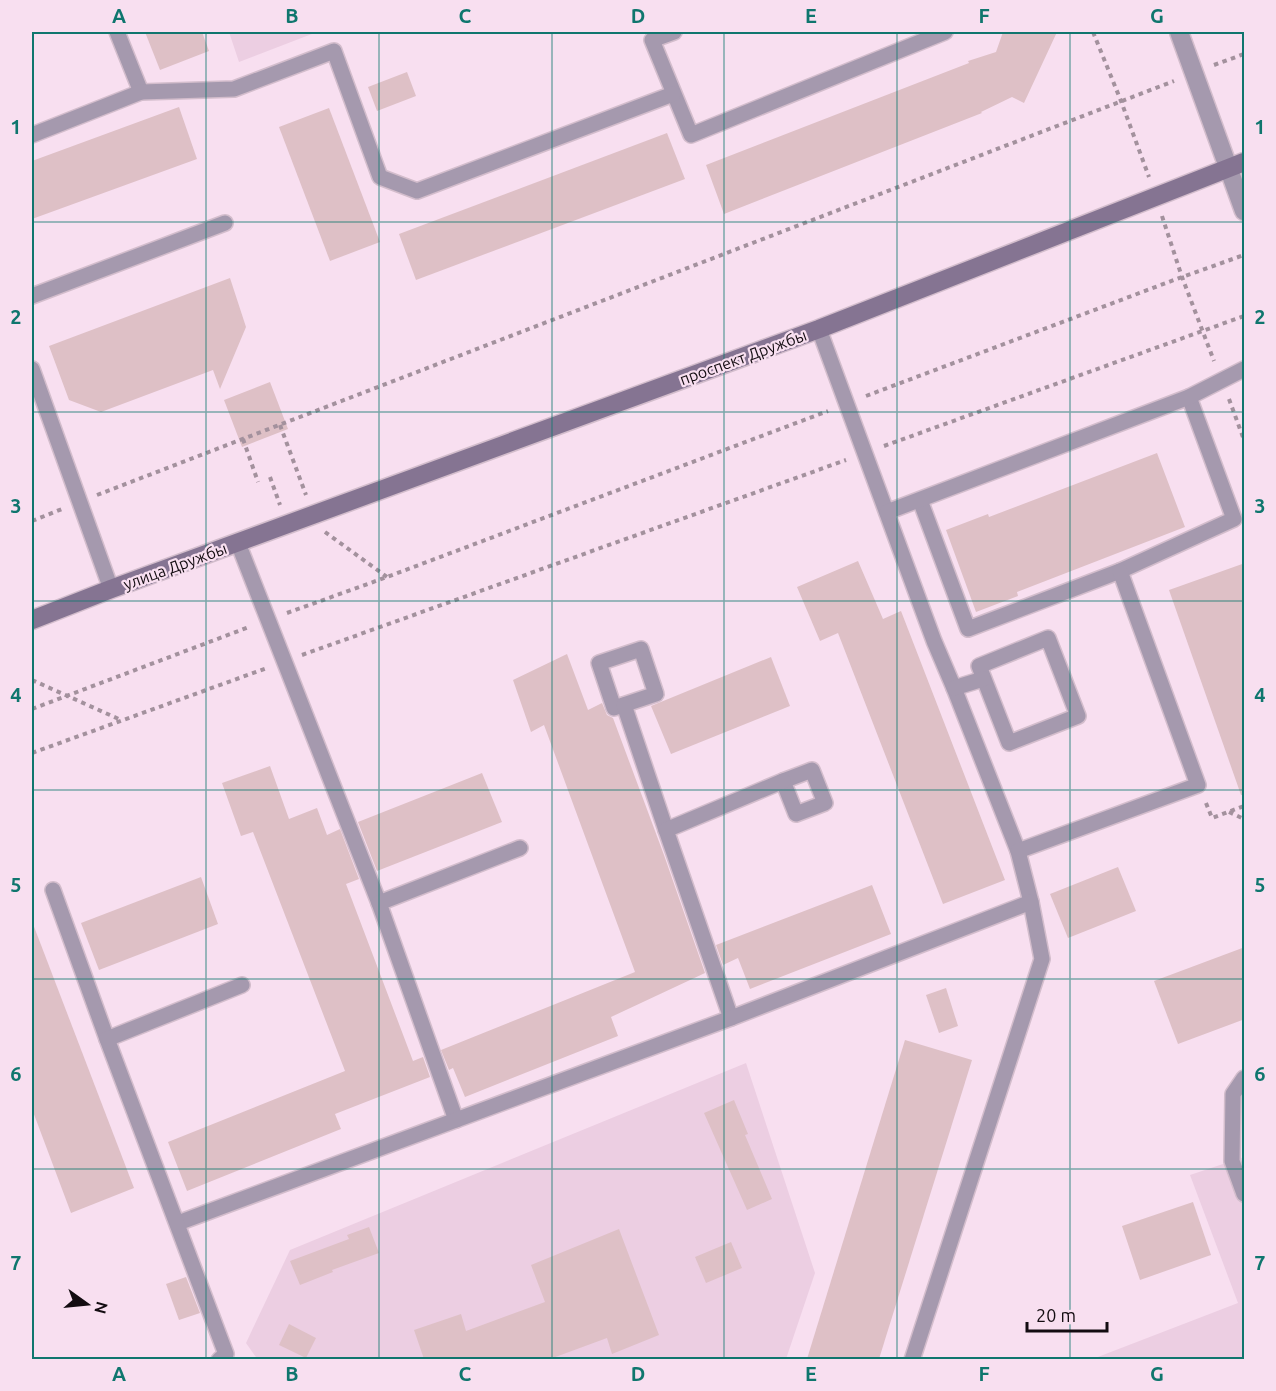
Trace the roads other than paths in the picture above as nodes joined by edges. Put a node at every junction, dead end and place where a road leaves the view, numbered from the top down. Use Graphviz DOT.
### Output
graph roads {
  1 [pos="117,32"];
  2 [pos="674,32"];
  3 [pos="945,32"];
  4 [pos="1179,32"];
  5 [pos="141,93"];
  6 [pos="674,94"];
  7 [pos="32,135"];
  8 [pos="1236,165"];
  9 [pos="1245,211"];
  10 [pos="225,223"];
  11 [pos="32,296"];
  12 [pos="819,329"];
  13 [pos="32,369"];
  14 [pos="1245,369"];
  15 [pos="1189,397"];
  16 [pos="920,500"];
  17 [pos="887,512"];
  18 [pos="238,543"];
  19 [pos="1120,571"];
  20 [pos="111,589"];
  21 [pos="32,620"];
  22 [pos="983,679"];
  23 [pos="954,688"];
  24 [pos="624,705"];
  25 [pos="783,782"];
  26 [pos="666,830"];
  27 [pos="520,848"];
  28 [pos="1018,851"];
  29 [pos="53,890"];
  30 [pos="1030,902"];
  31 [pos="379,903"];
  32 [pos="242,985"];
  33 [pos="731,1018"];
  34 [pos="107,1039"];
  35 [pos="1245,1078"];
  36 [pos="456,1120"];
  37 [pos="1245,1194"];
  38 [pos="178,1223"];
  39 [pos="219,1359"];
  40 [pos="912,1359"];
  1 -- 5 [label="lane"];
  2 -- 6 [label="lane"];
  3 -- 6 [label="lane"];
  4 -- 8 [label="street"];
  5 -- 6 [label="lane"];
  5 -- 7 [label="lane"];
  8 -- 9 [label="street"];
  8 -- 12 [label="street, проспект Дружбы"];
  10 -- 11 [label="lane"];
  12 -- 17 [label="lane"];
  12 -- 18 [label="street, проспект Дружбы"];
  13 -- 20 [label="lane"];
  14 -- 15 [label="lane"];
  15 -- 16 [label="lane"];
  15 -- 19 [label="lane"];
  16 -- 17 [label="lane"];
  16 -- 19 [label="lane"];
  17 -- 23 [label="lane"];
  18 -- 20 [label="street, улица Дружбы"];
  18 -- 31 [label="lane"];
  19 -- 28 [label="lane"];
  20 -- 21 [label="street"];
  22 -- 22 [label="lane"];
  22 -- 23 [label="lane"];
  23 -- 28 [label="lane"];
  24 -- 26 [label="lane"];
  25 -- 26 [label="lane"];
  26 -- 33 [label="lane"];
  27 -- 31 [label="lane"];
  28 -- 30 [label="lane"];
  29 -- 34 [label="lane"];
  30 -- 33 [label="lane"];
  30 -- 40 [label="lane"];
  31 -- 36 [label="lane"];
  32 -- 34 [label="lane"];
  33 -- 36 [label="lane"];
  34 -- 38 [label="lane"];
  35 -- 37 [label="lane"];
  36 -- 38 [label="lane"];
  38 -- 39 [label="lane"];
}
